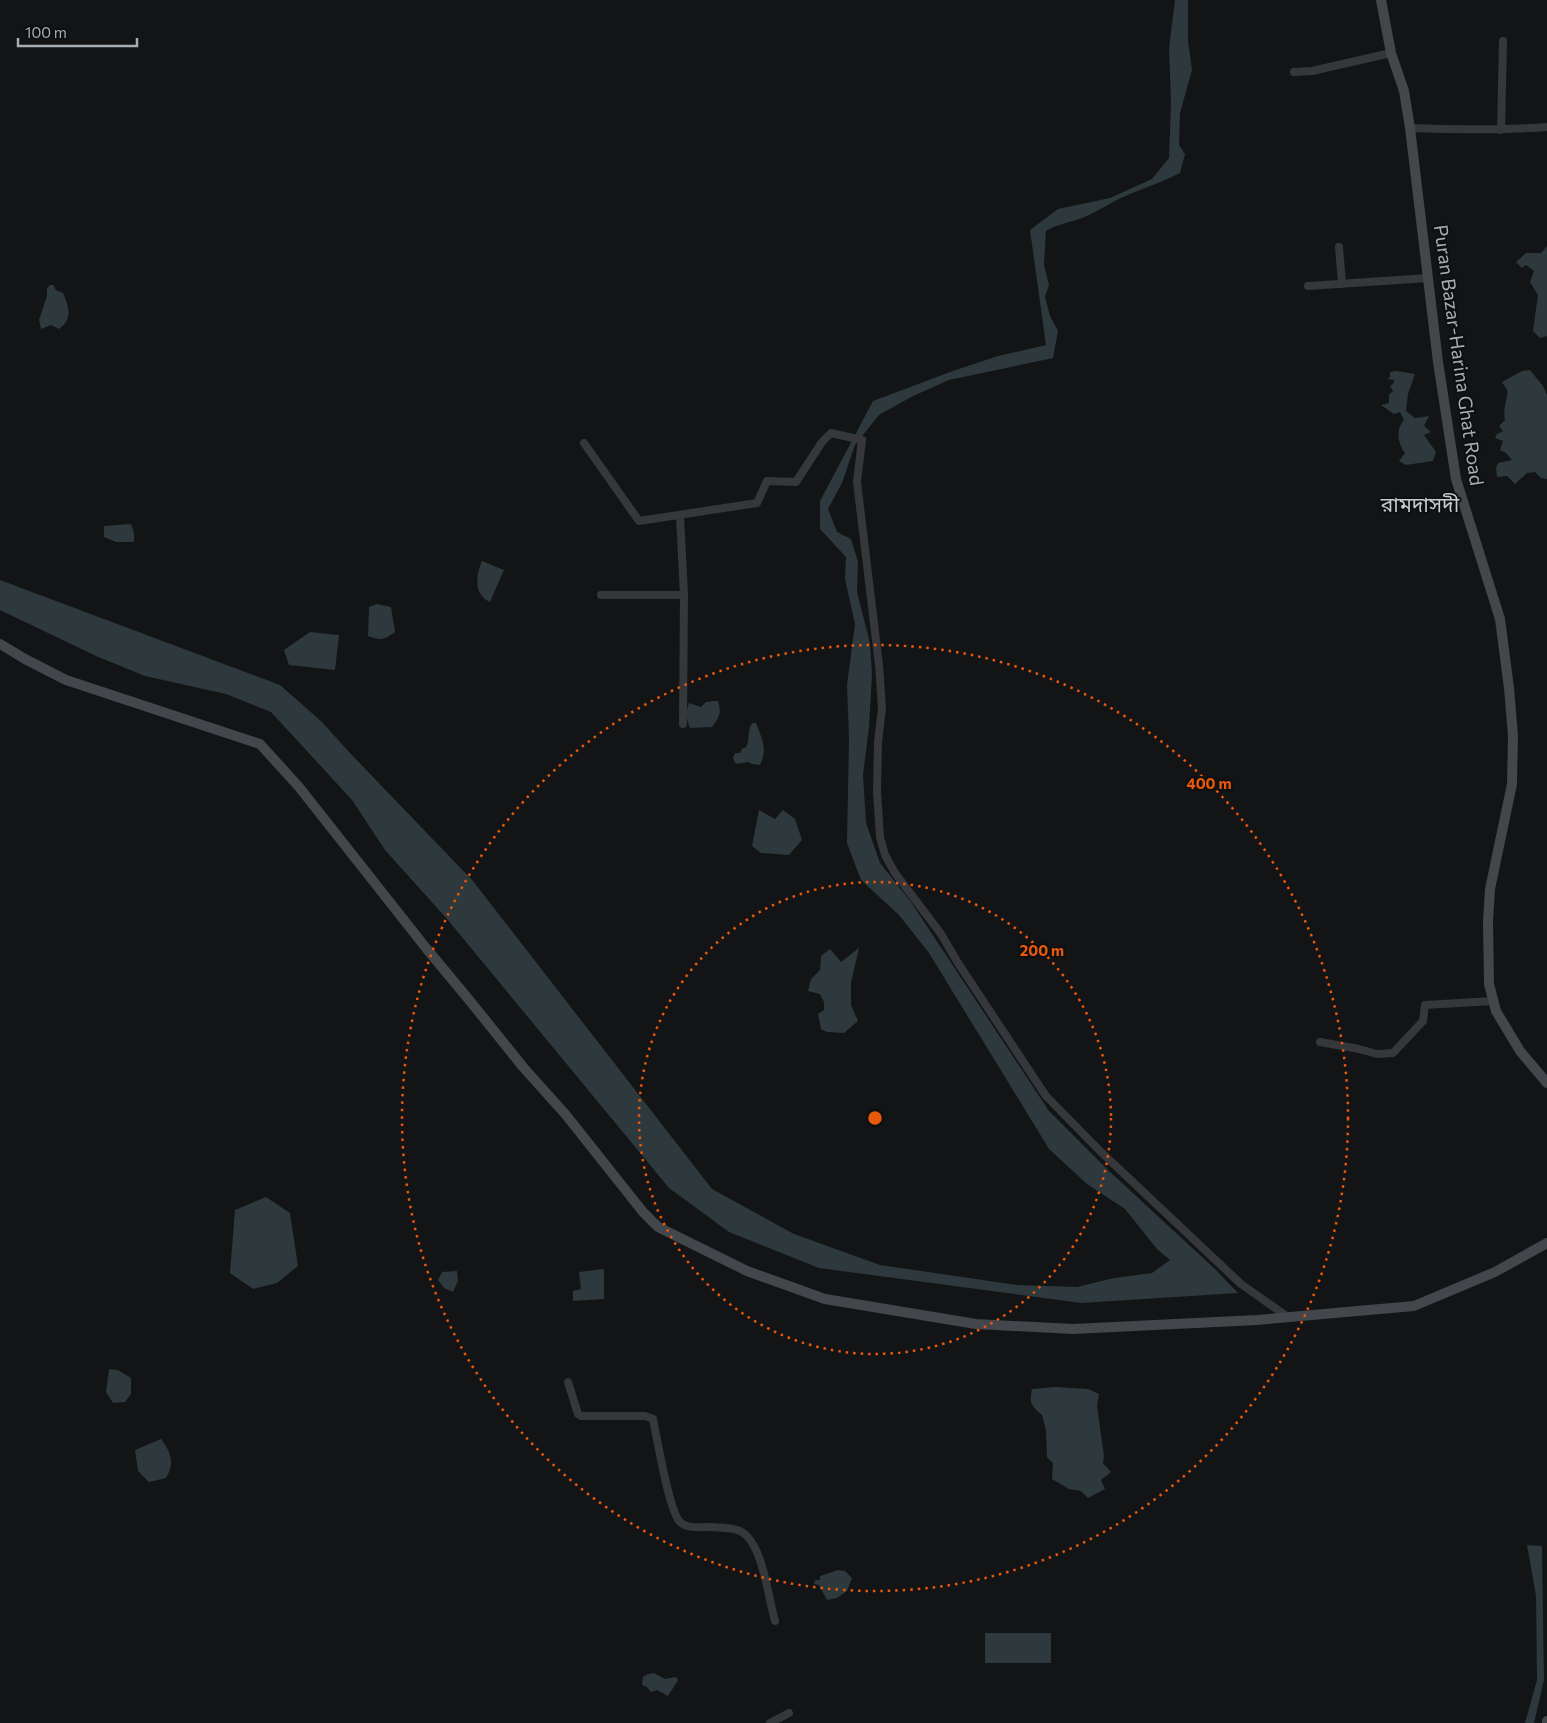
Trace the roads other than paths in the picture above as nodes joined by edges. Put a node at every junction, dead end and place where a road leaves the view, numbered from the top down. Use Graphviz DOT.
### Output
graph roads {
  1 [pos="1381,0"];
  2 [pos="1504,41"];
  3 [pos="1391,53"];
  4 [pos="1294,72"];
  5 [pos="1547,127"];
  6 [pos="1410,128"];
  7 [pos="1501,130"];
  8 [pos="1340,247"];
  9 [pos="1428,278"];
  10 [pos="1342,284"];
  11 [pos="1308,286"];
  12 [pos="584,443"];
  13 [pos="680,516"];
  14 [pos="601,595"];
  15 [pos="684,596"];
  16 [pos="0,644"];
  17 [pos="683,724"];
  18 [pos="1493,1001"];
  19 [pos="1320,1042"];
  20 [pos="1547,1083"];
  21 [pos="1547,1243"];
  22 [pos="1288,1317"];
  23 [pos="568,1382"];
  24 [pos="775,1621"];
  25 [pos="790,1714"];
  26 [pos="770,1723"];
  1 -- 3 [label="main road, Puran Bazar-Harina Ghat Road"];
  2 -- 7 [label="street"];
  3 -- 4 [label="street"];
  3 -- 6 [label="main road, Puran Bazar-Harina Ghat Road"];
  5 -- 7 [label="street"];
  6 -- 7 [label="street"];
  6 -- 9 [label="main road, Puran Bazar-Harina Ghat Road"];
  8 -- 10 [label="street"];
  9 -- 10 [label="street"];
  9 -- 18 [label="main road, Puran Bazar-Harina Ghat Road"];
  10 -- 11 [label="street"];
  12 -- 13 [label="street"];
  13 -- 15 [label="street"];
  13 -- 22 [label="street"];
  14 -- 15 [label="street"];
  15 -- 17 [label="street"];
  16 -- 22 [label="main road"];
  18 -- 19 [label="street"];
  18 -- 20 [label="main road, Puran Bazar-Harina Ghat Road"];
  21 -- 22 [label="main road"];
  23 -- 24 [label="street"];
  25 -- 26 [label="street"];
}
